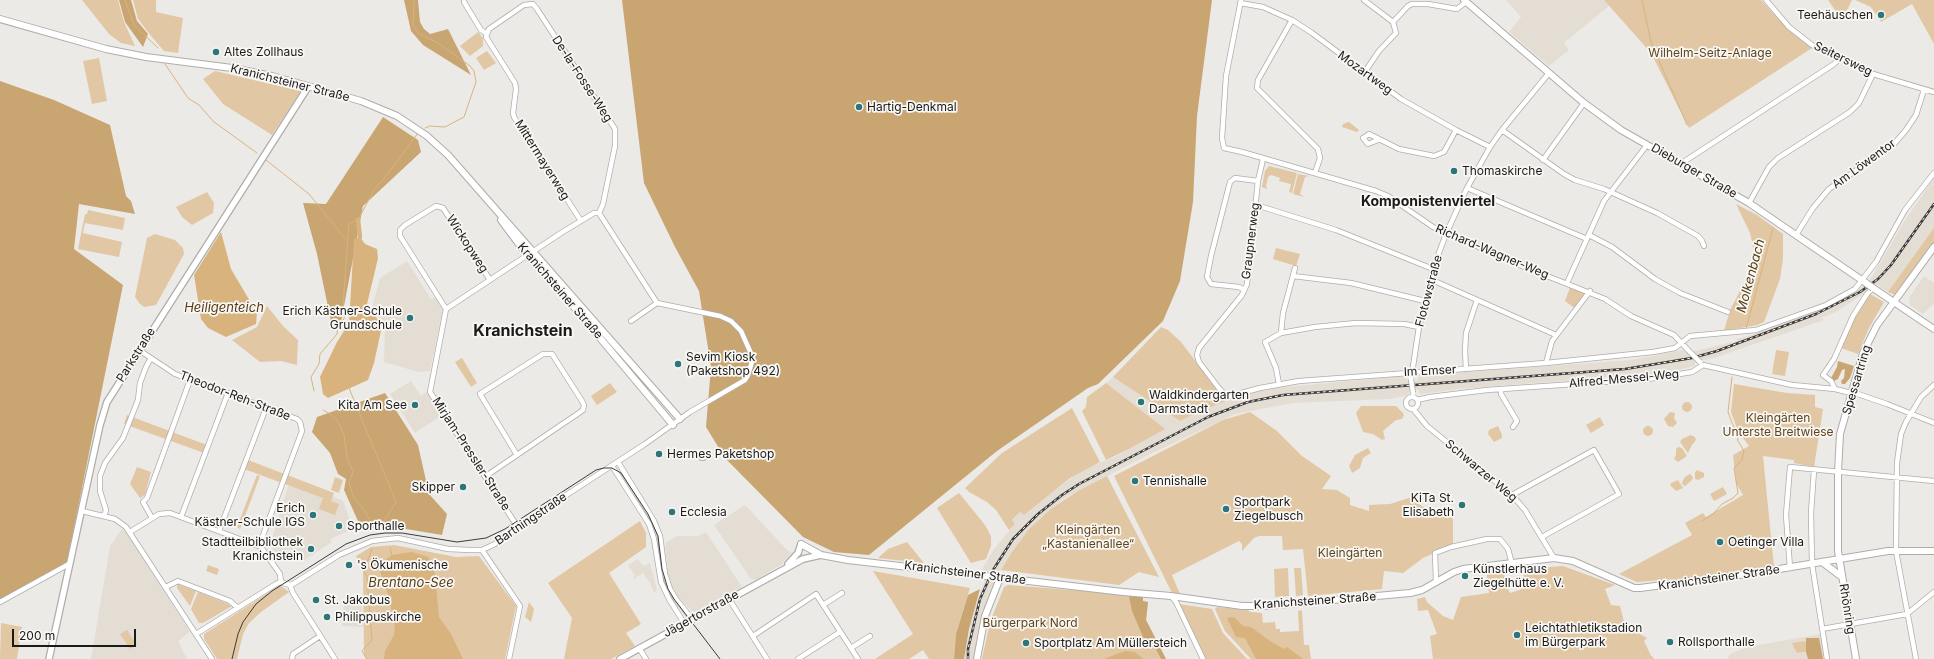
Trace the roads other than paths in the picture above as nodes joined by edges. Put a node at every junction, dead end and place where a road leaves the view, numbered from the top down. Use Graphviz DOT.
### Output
graph roads {
  1 [pos="1364,0"];
  2 [pos="1766,0"];
  3 [pos="1465,1"];
  4 [pos="464,2"];
  5 [pos="1241,2"];
  6 [pos="0,19"];
  7 [pos="1292,20"];
  8 [pos="1393,22"];
  9 [pos="486,33"];
  10 [pos="1839,59"];
  11 [pos="1364,73"];
  12 [pos="1549,73"];
  13 [pos="1873,74"];
  14 [pos="308,87"];
  15 [pos="1924,90"];
  16 [pos="1934,92"];
  17 [pos="1584,103"];
  18 [pos="1456,130"];
  19 [pos="1502,130"];
  20 [pos="1378,140"];
  21 [pos="1647,145"];
  22 [pos="1490,147"];
  23 [pos="1264,159"];
  24 [pos="1543,160"];
  25 [pos="1682,164"];
  26 [pos="1315,173"];
  27 [pos="1934,173"];
  28 [pos="1258,181"];
  29 [pos="1467,188"];
  30 [pos="1610,191"];
  31 [pos="1749,203"];
  32 [pos="1256,205"];
  33 [pos="599,213"];
  34 [pos="581,221"];
  35 [pos="1446,234"];
  36 [pos="1796,235"];
  37 [pos="1588,237"];
  38 [pos="1704,246"];
  39 [pos="1934,247"];
  40 [pos="530,253"];
  41 [pos="1295,268"];
  42 [pos="1433,269"];
  43 [pos="1292,276"];
  44 [pos="1430,279"];
  45 [pos="490,280"];
  46 [pos="1864,282"];
  47 [pos="1567,283"];
  48 [pos="1873,288"];
  49 [pos="1244,290"];
  50 [pos="1590,291"];
  51 [pos="1477,300"];
  52 [pos="1425,301"];
  53 [pos="1893,302"];
  54 [pos="657,303"];
  55 [pos="446,308"];
  56 [pos="1728,312"];
  57 [pos="632,321"];
  58 [pos="1419,327"];
  59 [pos="1934,329"];
  60 [pos="1280,333"];
  61 [pos="1556,335"];
  62 [pos="1682,342"];
  63 [pos="139,350"];
  64 [pos="1197,355"];
  65 [pos="151,358"];
  66 [pos="1546,363"];
  67 [pos="1702,363"];
  68 [pos="1466,369"];
  69 [pos="1412,372"];
  70 [pos="190,380"];
  71 [pos="1279,384"];
  72 [pos="1934,385"];
  73 [pos="1835,389"];
  74 [pos="1501,390"];
  75 [pos="1851,392"];
  76 [pos="228,394"];
  77 [pos="1413,395"];
  78 [pos="1417,400"];
  79 [pos="266,408"];
  80 [pos="1414,410"];
  81 [pos="1910,414"];
  82 [pos="680,419"];
  83 [pos="1934,423"];
  84 [pos="673,425"];
  85 [pos="1513,428"];
  86 [pos="518,455"];
  87 [pos="618,462"];
  88 [pos="612,466"];
  89 [pos="1814,470"];
  90 [pos="1838,472"];
  91 [pos="486,476"];
  92 [pos="1897,478"];
  93 [pos="1934,481"];
  94 [pos="1512,495"];
  95 [pos="82,510"];
  96 [pos="104,516"];
  97 [pos="181,517"];
  98 [pos="152,518"];
  99 [pos="519,529"];
  100 [pos="219,531"];
  101 [pos="130,532"];
  102 [pos="1542,538"];
  103 [pos="801,544"];
  104 [pos="259,546"];
  105 [pos="810,549"];
  106 [pos="482,550"];
  107 [pos="1896,551"];
  108 [pos="1933,553"];
  109 [pos="821,555"];
  110 [pos="1554,558"];
  111 [pos="1839,558"];
  112 [pos="802,559"];
  113 [pos="1822,562"];
  114 [pos="69,564"];
  115 [pos="1512,564"];
  116 [pos="1812,564"];
  117 [pos="1790,568"];
  118 [pos="782,569"];
  119 [pos="1842,577"];
  120 [pos="1000,578"];
  121 [pos="282,582"];
  122 [pos="1436,582"];
  123 [pos="290,585"];
  124 [pos="166,587"];
  125 [pos="1934,592"];
  126 [pos="842,593"];
  127 [pos="1172,598"];
  128 [pos="729,599"];
  129 [pos="0,602"];
  130 [pos="823,605"];
  131 [pos="238,608"];
  132 [pos="1907,614"];
  133 [pos="692,619"];
  134 [pos="684,624"];
  135 [pos="1849,624"];
  136 [pos="1822,629"];
  137 [pos="840,632"];
  138 [pos="196,634"];
  139 [pos="320,636"];
  140 [pos="753,636"];
  141 [pos="870,636"];
  142 [pos="639,648"];
  143 [pos="851,648"];
  144 [pos="49,659"];
  145 [pos="212,659"];
  146 [pos="292,659"];
  147 [pos="335,659"];
  148 [pos="509,659"];
  149 [pos="620,659"];
  150 [pos="646,659"];
  151 [pos="768,659"];
  152 [pos="798,659"];
  153 [pos="858,659"];
  154 [pos="978,659"];
  155 [pos="1203,659"];
  156 [pos="1827,659"];
  157 [pos="1856,659"];
  158 [pos="1916,659"];
  1 -- 8 [label="street"];
  2 -- 10 [label="street, Seitersweg"];
  3 -- 8 [label="street"];
  3 -- 12 [label="main road, Dieburger Straße"];
  4 -- 9 [label="street, Mittermayerweg"];
  5 -- 7 [label="street, Mozartweg"];
  5 -- 23 [label="street, Richard-Wagner-Weg"];
  6 -- 14 [label="main road, Kranichsteiner Straße"];
  7 -- 11 [label="street, Mozartweg"];
  7 -- 26 [label="street"];
  8 -- 11 [label="street"];
  9 -- 33 [label="street, De-la-Fosse-Weg"];
  9 -- 34 [label="street, Mittermayerweg"];
  10 -- 13 [label="street, Seitersweg"];
  10 -- 25 [label="street"];
  11 -- 18 [label="street, Mozartweg"];
  12 -- 17 [label="main road, Dieburger Straße"];
  12 -- 19 [label="street, Flotowstraße"];
  13 -- 15 [label="street, Seitersweg"];
  13 -- 31 [label="street"];
  14 -- 40 [label="main road, Kranichsteiner Straße"];
  14 -- 63 [label="street, Parkstraße"];
  15 -- 16 [label="street, Seitersweg"];
  15 -- 36 [label="street, Am Löwentor"];
  17 -- 21 [label="main road, Dieburger Straße"];
  17 -- 24 [label="street"];
  18 -- 20 [label="street"];
  18 -- 22 [label="street, Mozartweg"];
  19 -- 22 [label="street, Flotowstraße"];
  19 -- 24 [label="street"];
  21 -- 25 [label="main road, Dieburger Straße"];
  21 -- 30 [label="street"];
  22 -- 29 [label="street, Flotowstraße"];
  23 -- 26 [label="street, Richard-Wagner-Weg"];
  23 -- 28 [label="street, Graupnerweg"];
  24 -- 30 [label="street"];
  25 -- 31 [label="main road, Dieburger Straße"];
  26 -- 35 [label="street, Richard-Wagner-Weg"];
  27 -- 46 [label="street, Im Emser"];
  28 -- 32 [label="street, Graupnerweg"];
  28 -- 49 [label="street"];
  29 -- 35 [label="street, Flotowstraße"];
  29 -- 37 [label="street"];
  30 -- 37 [label="street"];
  30 -- 38 [label="street"];
  31 -- 36 [label="main road, Dieburger Straße"];
  32 -- 42 [label="street"];
  32 -- 49 [label="street, Graupnerweg"];
  33 -- 34 [label="street"];
  33 -- 54 [label="street"];
  34 -- 40 [label="street"];
  35 -- 42 [label="street, Flotowstraße"];
  35 -- 47 [label="street, Richard-Wagner-Weg"];
  36 -- 46 [label="main road, Dieburger Straße"];
  37 -- 47 [label="street"];
  37 -- 56 [label="street"];
  39 -- 53 [label="main road, Spessartring"];
  40 -- 45 [label="street"];
  40 -- 82 [label="main road, Kranichsteiner Straße"];
  40 -- 84 [label="main road, Kranichsteiner Straße"];
  41 -- 43 [label="street"];
  42 -- 44 [label="street, Flotowstraße"];
  43 -- 52 [label="street"];
  43 -- 60 [label="street"];
  44 -- 51 [label="street"];
  44 -- 52 [label="street, Flotowstraße"];
  45 -- 55 [label="street"];
  45 -- 55 [label="street, Wickopweg"];
  46 -- 48 [label="main road, Dieburger Straße, bridge"];
  46 -- 62 [label="street, Im Emser"];
  47 -- 50 [label="street, Richard-Wagner-Weg"];
  48 -- 53 [label="main road, Dieburger Straße"];
  48 -- 73 [label="street"];
  49 -- 64 [label="street, Graupnerweg"];
  50 -- 61 [label="street"];
  50 -- 62 [label="street, Richard-Wagner-Weg"];
  51 -- 61 [label="street"];
  51 -- 68 [label="street"];
  52 -- 58 [label="street, Flotowstraße"];
  53 -- 59 [label="main road, Dieburger Straße"];
  53 -- 75 [label="main road, Spessartring"];
  54 -- 57 [label="street"];
  54 -- 82 [label="street, Bartningstraße"];
  55 -- 91 [label="street, Mirjam-Pressler-Straße"];
  58 -- 60 [label="street"];
  58 -- 69 [label="street, Flotowstraße"];
  60 -- 71 [label="street"];
  61 -- 66 [label="street"];
  62 -- 66 [label="street, Im Emser"];
  62 -- 67 [label="street, Richard-Wagner-Weg, bridge"];
  63 -- 65 [label="street, Theodor-Reh-Straße"];
  63 -- 95 [label="street, Parkstraße"];
  64 -- 71 [label="street, Im Emser"];
  65 -- 70 [label="street, Theodor-Reh-Straße"];
  65 -- 96 [label="street"];
  66 -- 68 [label="street, Im Emser"];
  67 -- 73 [label="street"];
  67 -- 74 [label="street, Alfred-Messel-Weg"];
  68 -- 69 [label="street, Im Emser"];
  69 -- 71 [label="street, Im Emser"];
  69 -- 77 [label="street, Flotowstraße, bridge"];
  70 -- 76 [label="street, Theodor-Reh-Straße"];
  70 -- 98 [label="street"];
  72 -- 81 [label="street"];
  73 -- 75 [label="street"];
  74 -- 78 [label="street, Alfred-Messel-Weg"];
  74 -- 85 [label="street"];
  75 -- 81 [label="street"];
  75 -- 90 [label="main road, Spessartring"];
  76 -- 79 [label="street, Theodor-Reh-Straße"];
  76 -- 97 [label="street"];
  77 -- 78 [label="street"];
  77 -- 80 [label="street, Schwarzer Weg"];
  78 -- 80 [label="street"];
  79 -- 100 [label="street"];
  79 -- 104 [label="street, Theodor-Reh-Straße"];
  80 -- 94 [label="street, Schwarzer Weg"];
  81 -- 83 [label="street"];
  81 -- 92 [label="street"];
  82 -- 84 [label="street, Bartningstraße"];
  84 -- 87 [label="street, Bartningstraße"];
  86 -- 86 [label="street"];
  86 -- 91 [label="street"];
  87 -- 88 [label="street, Bartningstraße"];
  87 -- 133 [label="street"];
  88 -- 99 [label="street, Bartningstraße"];
  88 -- 134 [label="street"];
  89 -- 90 [label="street"];
  89 -- 116 [label="street"];
  89 -- 117 [label="street"];
  90 -- 92 [label="street"];
  90 -- 111 [label="main road, Spessartring"];
  91 -- 99 [label="street, Mirjam-Pressler-Straße"];
  92 -- 93 [label="street"];
  92 -- 107 [label="street"];
  94 -- 102 [label="street, Schwarzer Weg"];
  94 -- 102 [label="street"];
  95 -- 96 [label="street"];
  95 -- 114 [label="street, Parkstraße"];
  96 -- 101 [label="street"];
  97 -- 98 [label="street"];
  97 -- 100 [label="street"];
  98 -- 101 [label="street"];
  99 -- 106 [label="street, Bartningstraße"];
  100 -- 104 [label="street"];
  101 -- 124 [label="street"];
  102 -- 110 [label="street, Schwarzer Weg"];
  103 -- 105 [label="main road, Kranichsteiner Straße"];
  103 -- 118 [label="street, Jägertorstraße"];
  104 -- 121 [label="street"];
  105 -- 109 [label="main road, Kranichsteiner Straße"];
  105 -- 112 [label="street, Jägertorstraße"];
  106 -- 123 [label="street, Bartningstraße"];
  106 -- 148 [label="street"];
  107 -- 108 [label="main road, Kranichsteiner Straße"];
  107 -- 111 [label="main road, Kranichsteiner Straße"];
  107 -- 132 [label="street"];
  109 -- 112 [label="street, Jägertorstraße"];
  109 -- 120 [label="main road, Kranichsteiner Straße"];
  110 -- 115 [label="main road, Kranichsteiner Straße"];
  110 -- 117 [label="main road, Kranichsteiner Straße"];
  111 -- 113 [label="main road, Kranichsteiner Straße"];
  111 -- 119 [label="main road, Rhönring"];
  112 -- 118 [label="street, Jägertorstraße"];
  113 -- 116 [label="main road, Kranichsteiner Straße"];
  113 -- 119 [label="main road"];
  114 -- 129 [label="street"];
  114 -- 144 [label="street, Parkstraße"];
  115 -- 122 [label="main road, Kranichsteiner Straße"];
  115 -- 122 [label="street"];
  116 -- 117 [label="main road, Kranichsteiner Straße"];
  116 -- 136 [label="street"];
  118 -- 128 [label="street, Jägertorstraße"];
  119 -- 135 [label="main road, Rhönring"];
  120 -- 127 [label="main road, Kranichsteiner Straße"];
  120 -- 154 [label="main road"];
  121 -- 123 [label="street"];
  121 -- 131 [label="street"];
  122 -- 127 [label="main road, Kranichsteiner Straße"];
  123 -- 139 [label="street"];
  124 -- 131 [label="street"];
  124 -- 138 [label="street"];
  125 -- 132 [label="street"];
  126 -- 130 [label="street"];
  127 -- 155 [label="street"];
  128 -- 133 [label="street, Jägertorstraße"];
  128 -- 140 [label="street"];
  130 -- 137 [label="street"];
  130 -- 140 [label="street"];
  131 -- 138 [label="street"];
  132 -- 135 [label="street"];
  132 -- 158 [label="street"];
  133 -- 134 [label="street, Jägertorstraße"];
  134 -- 142 [label="street, Jägertorstraße"];
  135 -- 136 [label="street"];
  135 -- 157 [label="main road, Rhönring"];
  136 -- 156 [label="street"];
  137 -- 143 [label="street"];
  137 -- 152 [label="street"];
  138 -- 145 [label="street"];
  139 -- 146 [label="street"];
  139 -- 147 [label="street"];
  140 -- 151 [label="street"];
  141 -- 143 [label="street"];
  142 -- 149 [label="street, Jägertorstraße"];
  142 -- 150 [label="street"];
  143 -- 153 [label="street"];
}
